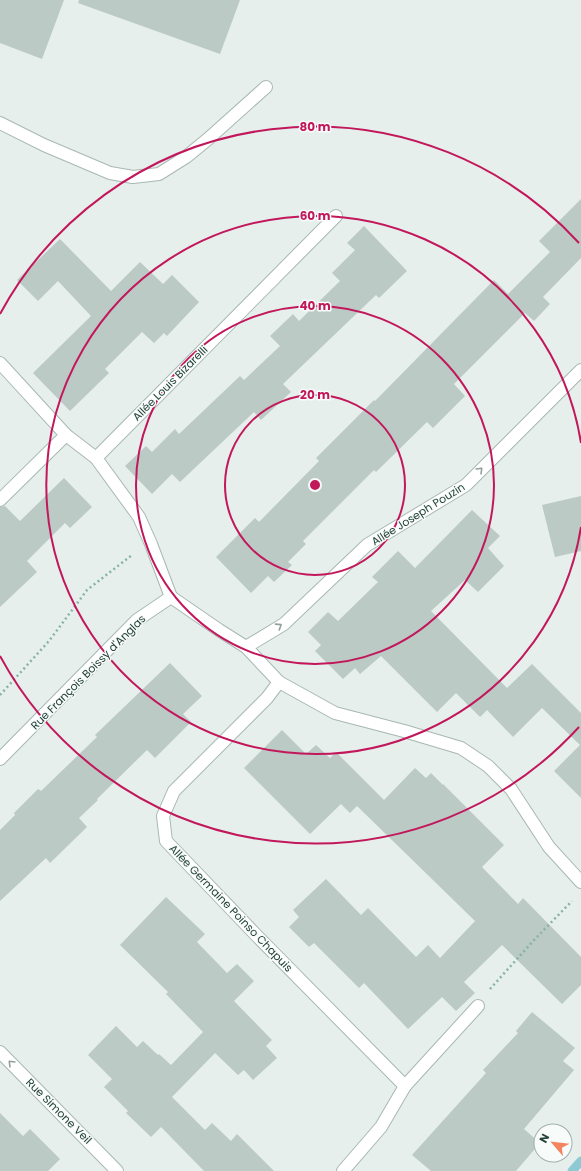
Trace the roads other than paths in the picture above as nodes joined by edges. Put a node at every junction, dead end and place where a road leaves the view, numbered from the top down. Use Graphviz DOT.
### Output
graph roads {
  1 [pos="266,87"];
  2 [pos="0,123"];
  3 [pos="336,216"];
  4 [pos="0,364"];
  5 [pos="581,370"];
  6 [pos="66,435"];
  7 [pos="96,458"];
  8 [pos="0,500"];
  9 [pos="171,597"];
  10 [pos="246,647"];
  11 [pos="279,682"];
  12 [pos="0,758"];
  13 [pos="579,875"];
  14 [pos="478,1006"];
  15 [pos="0,1052"];
  16 [pos="405,1086"];
  17 [pos="117,1171"];
  18 [pos="343,1171"];
  1 -- 2 [label="street"];
  3 -- 7 [label="street, Allée Louis Bizarelli"];
  4 -- 6 [label="street"];
  10 -- 5 [label="street, Allée Joseph Pouzin, one-way"];
  6 -- 7 [label="street"];
  6 -- 8 [label="street"];
  7 -- 9 [label="street"];
  9 -- 10 [label="street"];
  9 -- 12 [label="street, Rue François Boissy d'Anglas"];
  10 -- 11 [label="street"];
  11 -- 13 [label="street"];
  11 -- 16 [label="street, Allée Germaine Poinso Chapuis"];
  14 -- 16 [label="street"];
  17 -- 15 [label="street, Rue Simone Veil, one-way"];
  16 -- 18 [label="street"];
}
